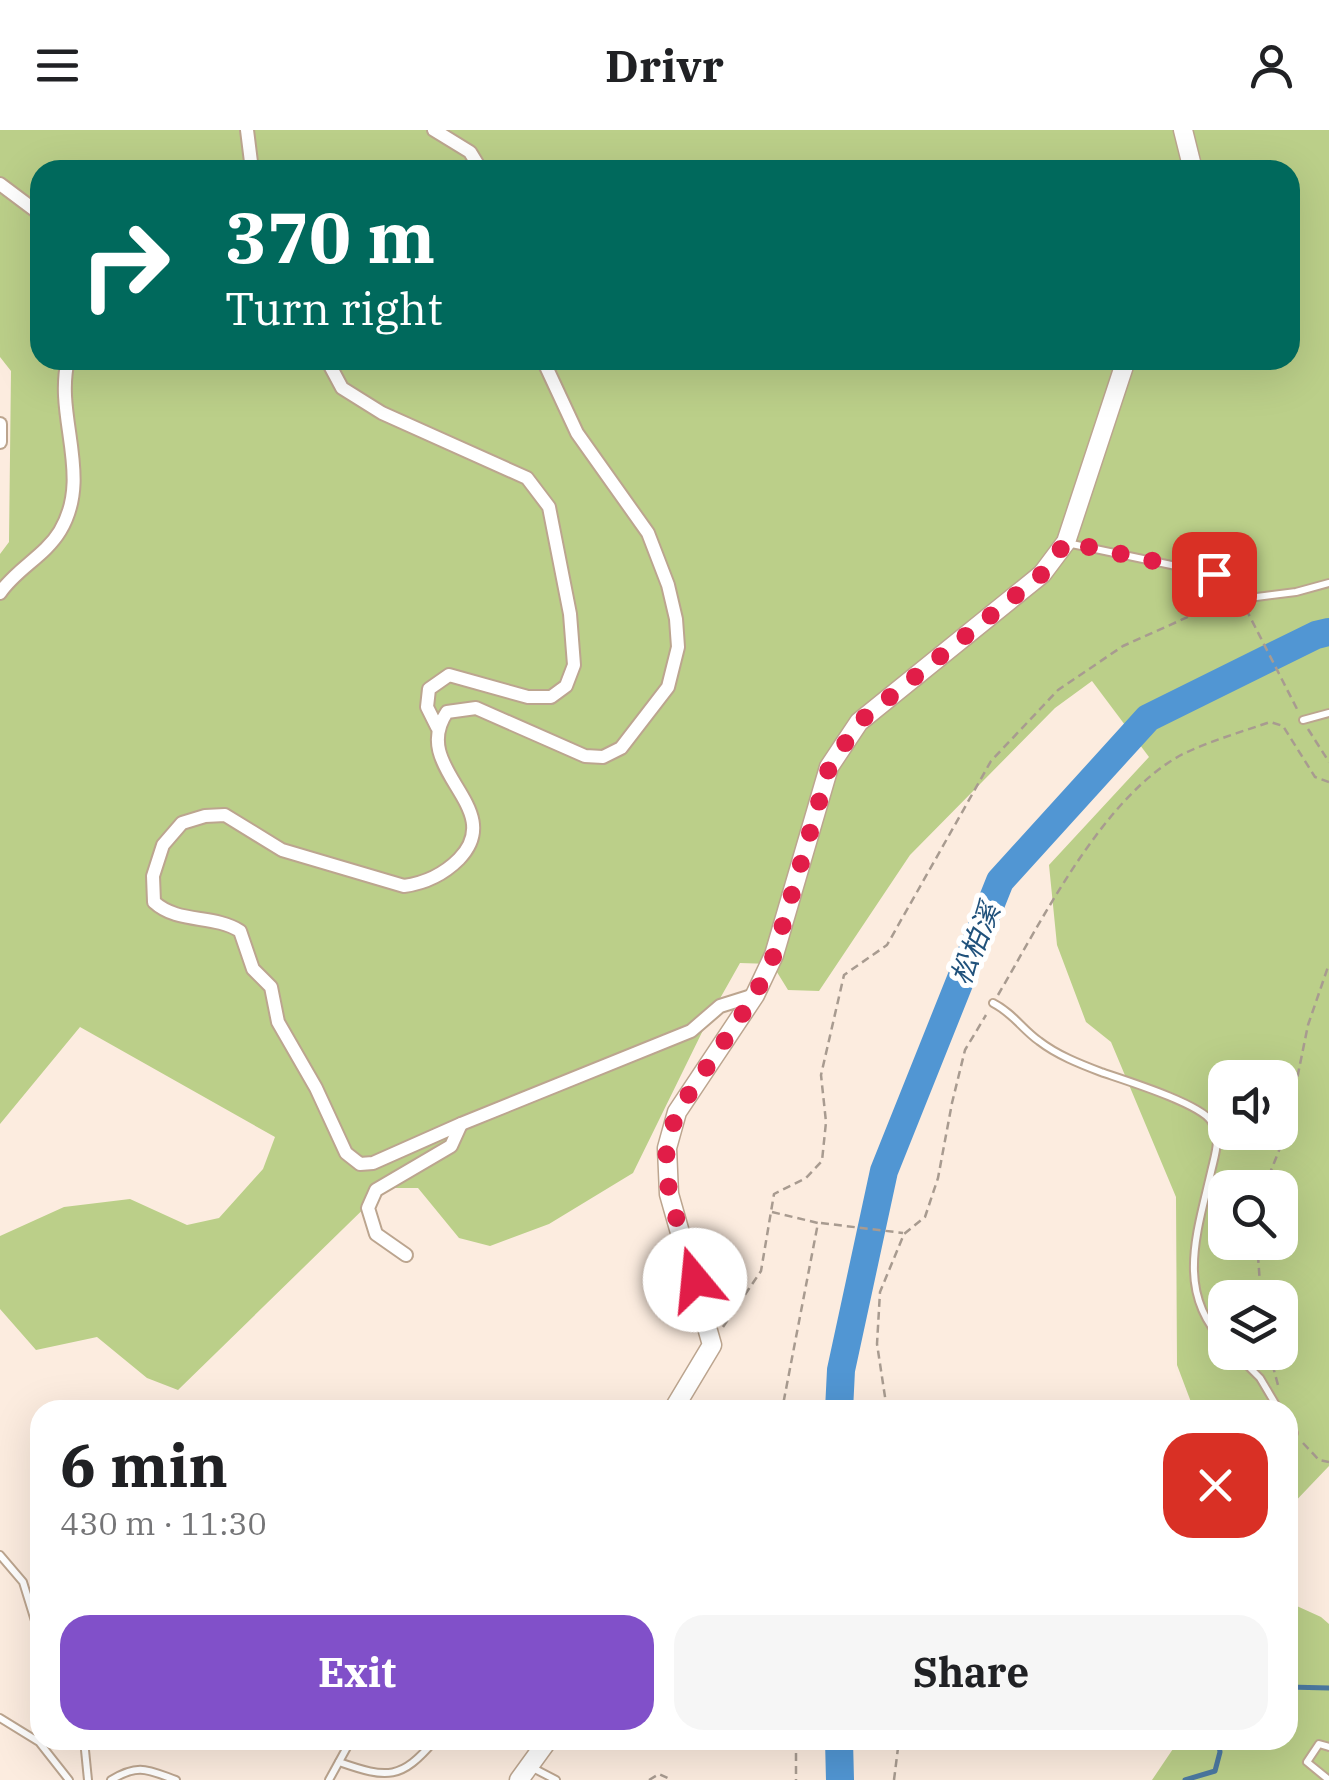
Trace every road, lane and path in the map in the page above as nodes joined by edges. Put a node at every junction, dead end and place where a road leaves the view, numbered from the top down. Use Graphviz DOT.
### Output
graph roads {
  1 [pos="247,130"];
  2 [pos="434,130"];
  3 [pos="1183,130"];
  4 [pos="251,160"];
  5 [pos="475,160"];
  6 [pos="1190,160"];
  7 [pos="0,184"];
  8 [pos="30,206"];
  9 [pos="65,370"];
  10 [pos="332,370"];
  11 [pos="548,370"];
  12 [pos="1123,370"];
  13 [pos="0,424"];
  14 [pos="0,442"];
  15 [pos="1066,542"];
  16 [pos="1182,569"];
  17 [pos="1329,583"];
  18 [pos="0,593"];
  19 [pos="1241,599"];
  20 [pos="1329,713"];
  21 [pos="1303,720"];
  22 [pos="437,727"];
  23 [pos="1329,762"];
  24 [pos="1329,782"];
  25 [pos="1329,964"];
  26 [pos="755,995"];
  27 [pos="993,1003"];
  28 [pos="461,1124"];
  29 [pos="1271,1170"];
  30 [pos="771,1212"];
  31 [pos="818,1223"];
  32 [pos="904,1234"];
  33 [pos="406,1255"];
  34 [pos="1208,1324"];
  35 [pos="712,1345"];
  36 [pos="1252,1370"];
  37 [pos="1274,1370"];
  38 [pos="1281,1397"];
  39 [pos="680,1400"];
  40 [pos="784,1400"];
  41 [pos="885,1400"];
  42 [pos="1274,1400"];
  43 [pos="1298,1437"];
  44 [pos="1329,1462"];
  45 [pos="0,1555"];
  46 [pos="30,1605"];
  47 [pos="0,1718"];
  48 [pos="30,1737"];
  49 [pos="1329,1747"];
  50 [pos="45,1750"];
  51 [pos="85,1750"];
  52 [pos="346,1750"];
  53 [pos="427,1750"];
  54 [pos="541,1750"];
  55 [pos="796,1750"];
  56 [pos="898,1750"];
  57 [pos="340,1762"];
  58 [pos="525,1773"];
  59 [pos="69,1780"];
  60 [pos="88,1780"];
  61 [pos="112,1780"];
  62 [pos="176,1780"];
  63 [pos="328,1780"];
  64 [pos="556,1780"];
  65 [pos="649,1780"];
  66 [pos="672,1780"];
  67 [pos="796,1780"];
  68 [pos="894,1780"];
  69 [pos="1329,1780"];
  1 -- 4 [label="street"];
  2 -- 5 [label="street"];
  3 -- 6 [label="main road"];
  7 -- 8 [label="street"];
  9 -- 18 [label="street"];
  10 -- 22 [label="street"];
  11 -- 22 [label="street"];
  12 -- 15 [label="main road"];
  13 -- 14 [label="street"];
  15 -- 16 [label="lane"];
  15 -- 26 [label="main road"];
  16 -- 19 [label="lane"];
  16 -- 30 [label="path"];
  17 -- 19 [label="lane"];
  19 -- 21 [label="path"];
  20 -- 21 [label="lane"];
  21 -- 23 [label="path"];
  22 -- 28 [label="street"];
  24 -- 27 [label="path"];
  25 -- 29 [label="path"];
  26 -- 28 [label="street"];
  26 -- 35 [label="main road"];
  27 -- 32 [label="path"];
  27 -- 34 [label="lane"];
  28 -- 33 [label="street"];
  30 -- 31 [label="path"];
  30 -- 35 [label="path"];
  31 -- 32 [label="path"];
  31 -- 40 [label="path"];
  32 -- 41 [label="path"];
  35 -- 39 [label="main road"];
  36 -- 42 [label="lane"];
  37 -- 38 [label="path"];
  43 -- 44 [label="path"];
  45 -- 46 [label="lane"];
  47 -- 48 [label="lane"];
  49 -- 69 [label="lane"];
  50 -- 59 [label="lane"];
  51 -- 60 [label="lane"];
  52 -- 57 [label="lane"];
  53 -- 57 [label="lane"];
  54 -- 58 [label="main road"];
  55 -- 67 [label="path"];
  56 -- 68 [label="path"];
  57 -- 63 [label="lane"];
  58 -- 64 [label="lane"];
  61 -- 62 [label="lane"];
  65 -- 66 [label="path"];
}
